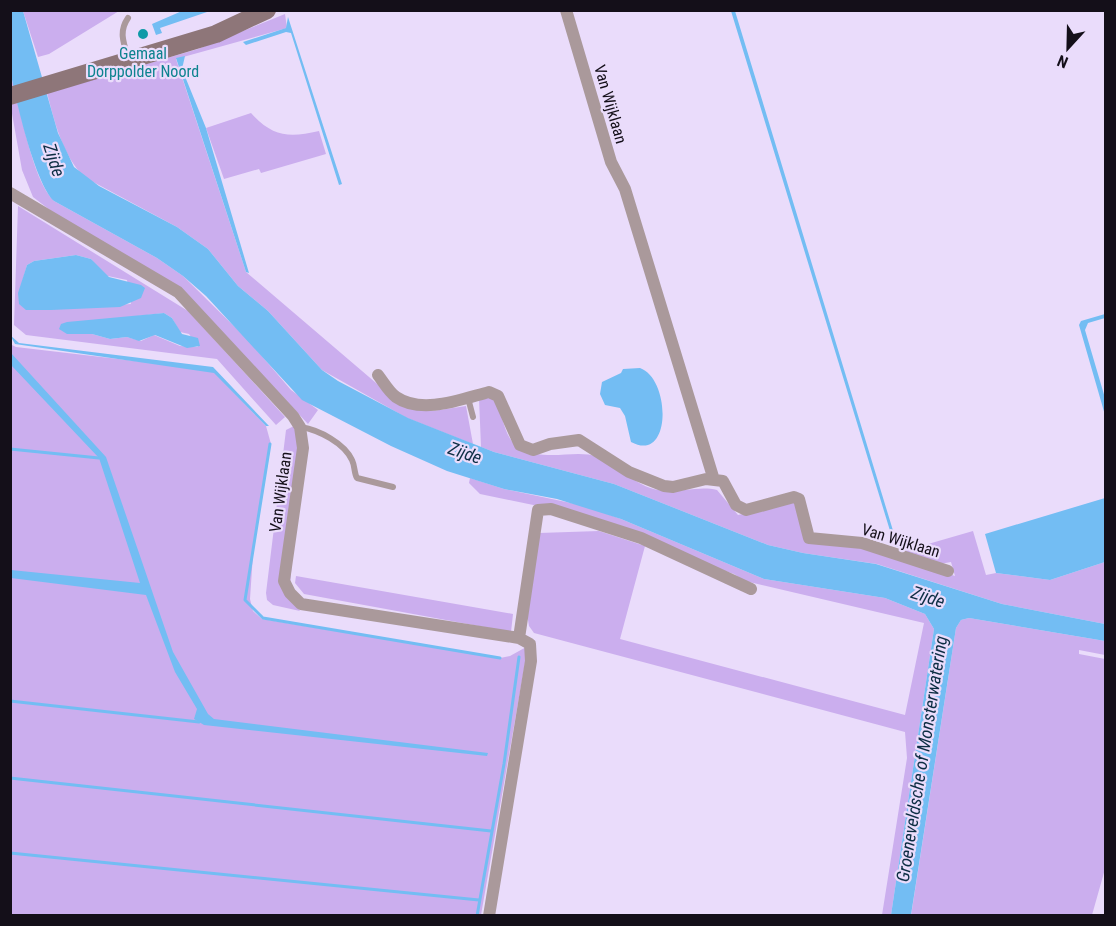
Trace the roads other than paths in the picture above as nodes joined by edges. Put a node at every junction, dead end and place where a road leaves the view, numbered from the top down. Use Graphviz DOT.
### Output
graph roads {
  1 [pos="267,10"];
  2 [pos="566,10"];
  3 [pos="128,18"];
  4 [pos="129,60"];
  5 [pos="10,96"];
  6 [pos="10,193"];
  7 [pos="378,375"];
  8 [pos="468,397"];
  9 [pos="473,417"];
  10 [pos="300,427"];
  11 [pos="714,480"];
  12 [pos="393,487"];
  13 [pos="948,572"];
  14 [pos="751,589"];
  15 [pos="519,638"];
  16 [pos="489,915"];
  1 -- 4 [label="street"];
  2 -- 11 [label="street, Van Wijklaan"];
  3 -- 4 [label="lane"];
  4 -- 5 [label="street"];
  6 -- 10 [label="street"];
  7 -- 8 [label="street"];
  8 -- 9 [label="lane"];
  8 -- 11 [label="street"];
  10 -- 12 [label="lane"];
  10 -- 15 [label="street, Van Wijklaan"];
  11 -- 13 [label="street, Van Wijklaan"];
  14 -- 15 [label="street"];
  15 -- 16 [label="street"];
}
